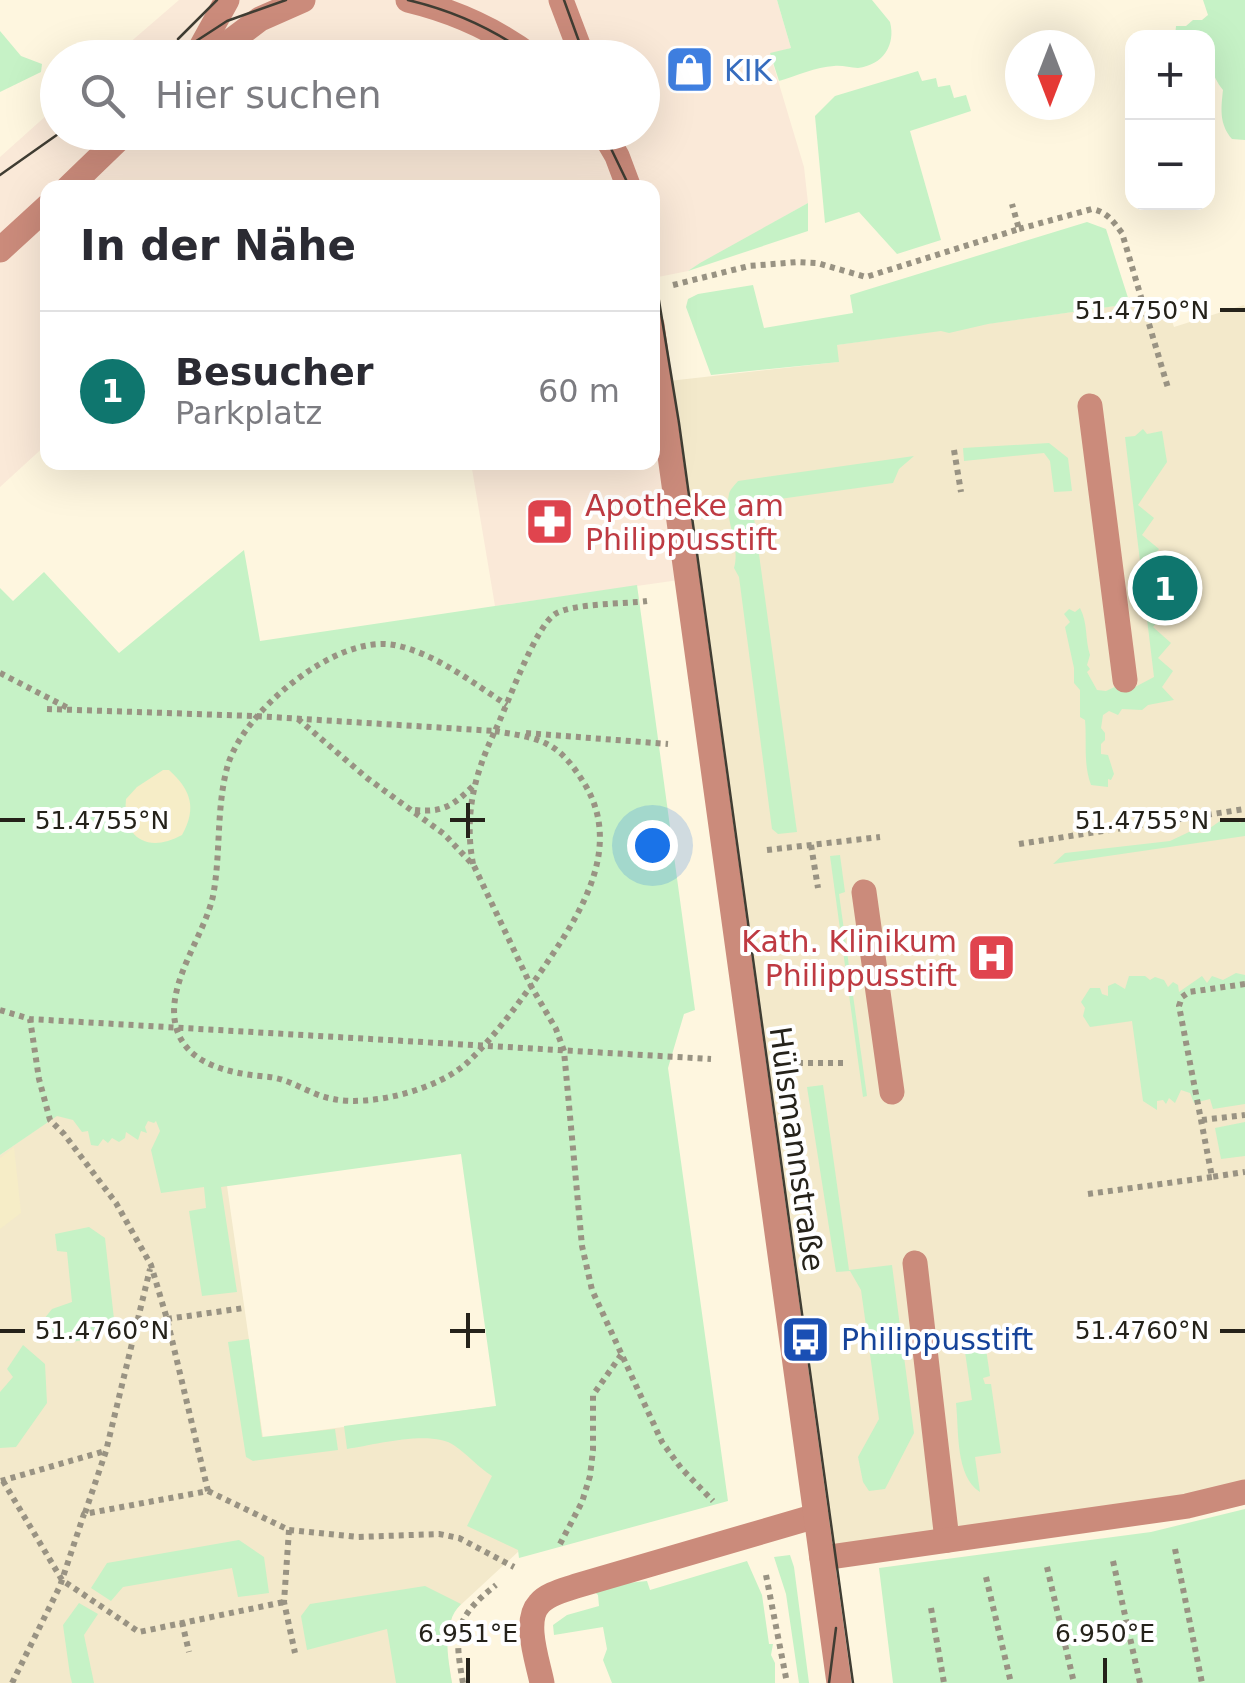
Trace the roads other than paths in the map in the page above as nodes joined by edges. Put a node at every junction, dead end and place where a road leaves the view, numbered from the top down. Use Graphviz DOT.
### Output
graph roads {
  1 [pos="303,0"];
  2 [pos="408,0"];
  3 [pos="561,0"];
  4 [pos="222,3"];
  5 [pos="203,40"];
  6 [pos="231,40"];
  7 [pos="507,40"];
  8 [pos="576,40"];
  9 [pos="107,150"];
  10 [pos="614,150"];
  11 [pos="76,180"];
  12 [pos="626,180"];
  13 [pos="40,213"];
  14 [pos="0,250"];
  15 [pos="660,392"];
  16 [pos="1090,406"];
  17 [pos="1125,680"];
  18 [pos="864,892"];
  19 [pos="892,1092"];
  20 [pos="915,1263"];
  21 [pos="1245,1492"];
  22 [pos="816,1516"];
  23 [pos="947,1540"];
  24 [pos="822,1558"];
  25 [pos="542,1683"];
  26 [pos="839,1683"];
  1 -- 6 [label="street"];
  2 -- 7 [label="street"];
  3 -- 8 [label="street"];
  4 -- 5 [label="street"];
  9 -- 11 [label="street"];
  10 -- 12 [label="street"];
  13 -- 14 [label="street"];
  15 -- 22 [label="street, Hülsmannstraße"];
  16 -- 17 [label="street"];
  18 -- 19 [label="street"];
  20 -- 23 [label="street"];
  21 -- 23 [label="street"];
  22 -- 24 [label="street, Hülsmannstraße"];
  22 -- 25 [label="street"];
  23 -- 24 [label="street"];
  24 -- 26 [label="street, Hülsmannstraße"];
}
